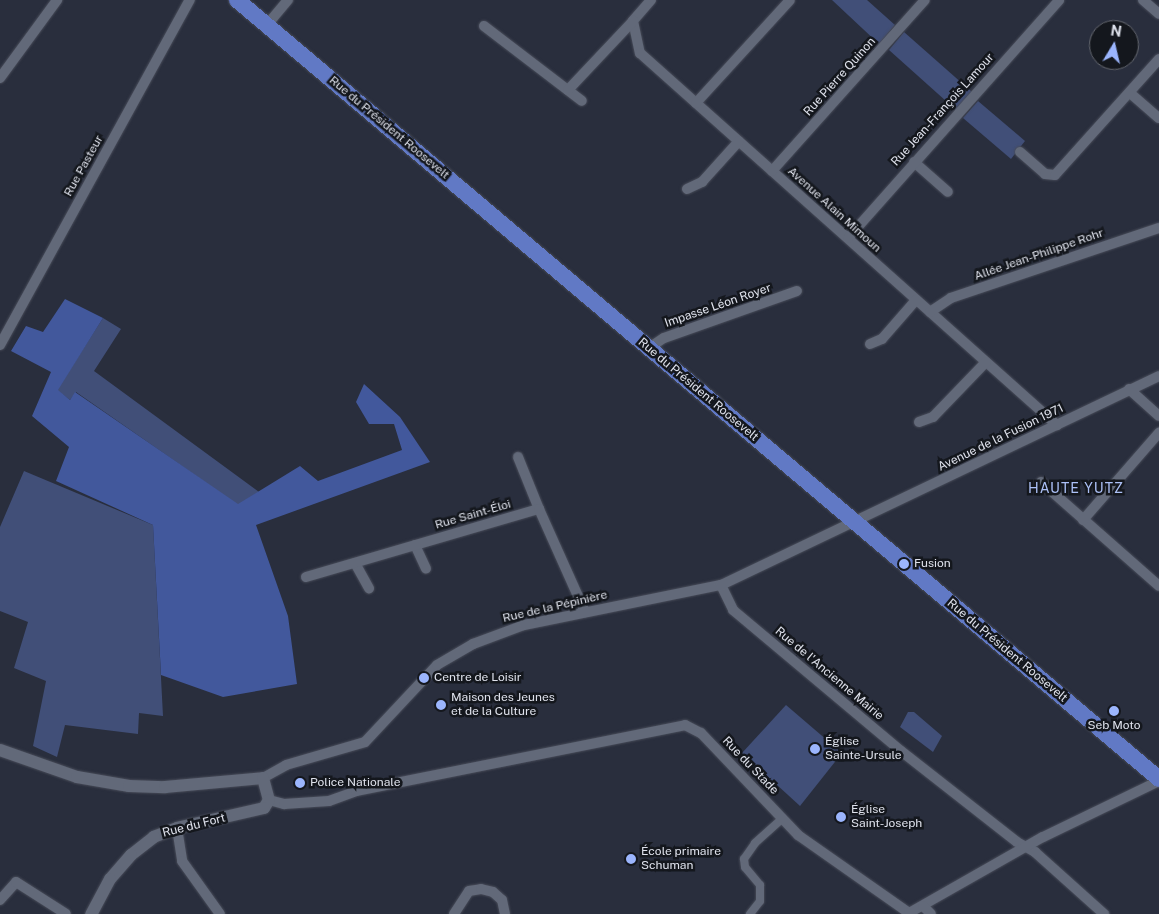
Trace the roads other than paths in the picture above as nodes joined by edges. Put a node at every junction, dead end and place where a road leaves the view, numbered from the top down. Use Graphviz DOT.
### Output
graph roads {
  1 [pos="57,0"];
  2 [pos="190,0"];
  3 [pos="237,0"];
  4 [pos="288,0"];
  5 [pos="651,0"];
  6 [pos="790,0"];
  7 [pos="925,0"];
  8 [pos="1059,0"];
  9 [pos="1143,0"];
  10 [pos="1159,14"];
  11 [pos="633,21"];
  12 [pos="267,25"];
  13 [pos="484,26"];
  14 [pos="1159,59"];
  15 [pos="0,78"];
  16 [pos="568,90"];
  17 [pos="1130,93"];
  18 [pos="582,101"];
  19 [pos="696,103"];
  20 [pos="1159,118"];
  21 [pos="739,141"];
  22 [pos="1020,152"];
  23 [pos="914,162"];
  24 [pos="772,171"];
  25 [pos="688,189"];
  26 [pos="948,192"];
  27 [pos="1159,228"];
  28 [pos="848,238"];
  29 [pos="797,291"];
  30 [pos="916,300"];
  31 [pos="930,312"];
  32 [pos="0,343"];
  33 [pos="870,344"];
  34 [pos="649,348"];
  35 [pos="986,362"];
  36 [pos="1159,376"];
  37 [pos="1129,389"];
  38 [pos="1159,416"];
  39 [pos="919,422"];
  40 [pos="1057,425"];
  41 [pos="1159,433"];
  42 [pos="518,457"];
  43 [pos="1041,482"];
  44 [pos="540,509"];
  45 [pos="1083,520"];
  46 [pos="853,521"];
  47 [pos="414,545"];
  48 [pos="355,562"];
  49 [pos="426,569"];
  50 [pos="306,577"];
  51 [pos="721,585"];
  52 [pos="1159,586"];
  53 [pos="369,588"];
  54 [pos="585,612"];
  55 [pos="0,750"];
  56 [pos="263,778"];
  57 [pos="1159,780"];
  58 [pos="269,800"];
  59 [pos="782,819"];
  60 [pos="177,828"];
  61 [pos="1027,846"];
  62 [pos="0,900"];
  63 [pos="923,906"];
  64 [pos="66,914"];
  65 [pos="90,914"];
  66 [pos="220,914"];
  67 [pos="454,914"];
  68 [pos="505,914"];
  69 [pos="750,914"];
  70 [pos="909,914"];
  71 [pos="931,914"];
  72 [pos="1104,914"];
  1 -- 15 [label="street"];
  2 -- 32 [label="street, Rue Pasteur"];
  3 -- 12 [label="main road, Rue du Président Roosevelt"];
  4 -- 12 [label="street"];
  5 -- 11 [label="street"];
  6 -- 19 [label="street"];
  7 -- 24 [label="street, Rue Pierre Quinon"];
  8 -- 23 [label="street, Rue Jean-François Lamour"];
  9 -- 10 [label="street"];
  11 -- 16 [label="street"];
  11 -- 19 [label="street, Avenue Alain Mimoun"];
  12 -- 34 [label="main road, Rue du Président Roosevelt"];
  13 -- 16 [label="street"];
  14 -- 17 [label="street"];
  16 -- 18 [label="street"];
  17 -- 20 [label="street"];
  17 -- 22 [label="street"];
  19 -- 21 [label="street, Avenue Alain Mimoun"];
  21 -- 24 [label="street, Avenue Alain Mimoun"];
  21 -- 25 [label="street"];
  23 -- 26 [label="street"];
  23 -- 28 [label="street, Rue Jean-François Lamour"];
  24 -- 28 [label="street, Avenue Alain Mimoun"];
  27 -- 31 [label="street, Allée Jean-Philippe Rohr"];
  28 -- 30 [label="street, Avenue Alain Mimoun"];
  29 -- 34 [label="street, Impasse Léon Royer"];
  30 -- 31 [label="street, Avenue Alain Mimoun"];
  30 -- 33 [label="street"];
  31 -- 35 [label="street, Avenue Alain Mimoun"];
  34 -- 46 [label="main road, Rue du Président Roosevelt"];
  35 -- 39 [label="street"];
  35 -- 40 [label="street, Avenue Alain Mimoun"];
  36 -- 37 [label="street, Avenue de la Fusion 1971"];
  37 -- 38 [label="street"];
  37 -- 40 [label="street, Avenue de la Fusion 1971"];
  40 -- 46 [label="street, Avenue de la Fusion 1971"];
  41 -- 45 [label="street"];
  42 -- 44 [label="street"];
  43 -- 45 [label="street"];
  44 -- 47 [label="street, Rue Saint-Éloi"];
  44 -- 54 [label="street"];
  45 -- 52 [label="street"];
  46 -- 51 [label="street, Rue de la Pépinière"];
  46 -- 57 [label="main road, Rue du Président Roosevelt"];
  47 -- 48 [label="street, Rue Saint-Éloi"];
  47 -- 49 [label="street"];
  48 -- 50 [label="street, Rue Saint-Éloi"];
  48 -- 53 [label="street"];
  51 -- 54 [label="street, Rue de la Pépinière"];
  51 -- 61 [label="street, Rue de l'Ancienne Mairie"];
  54 -- 56 [label="street, Rue de la Pépinière"];
  55 -- 56 [label="street"];
  56 -- 58 [label="street"];
  57 -- 61 [label="street, Rue du Stade"];
  58 -- 59 [label="street, Rue du Stade"];
  58 -- 60 [label="street, Rue du Fort"];
  59 -- 69 [label="street"];
  59 -- 70 [label="street, Rue du Stade"];
  60 -- 65 [label="street, Rue du Fort"];
  60 -- 66 [label="street"];
  61 -- 63 [label="street, Rue du Stade"];
  61 -- 72 [label="street, Rue de l'Ancienne Mairie"];
  62 -- 64 [label="street"];
  63 -- 70 [label="street, Rue du Stade"];
  63 -- 71 [label="street"];
  67 -- 68 [label="street"];
}
